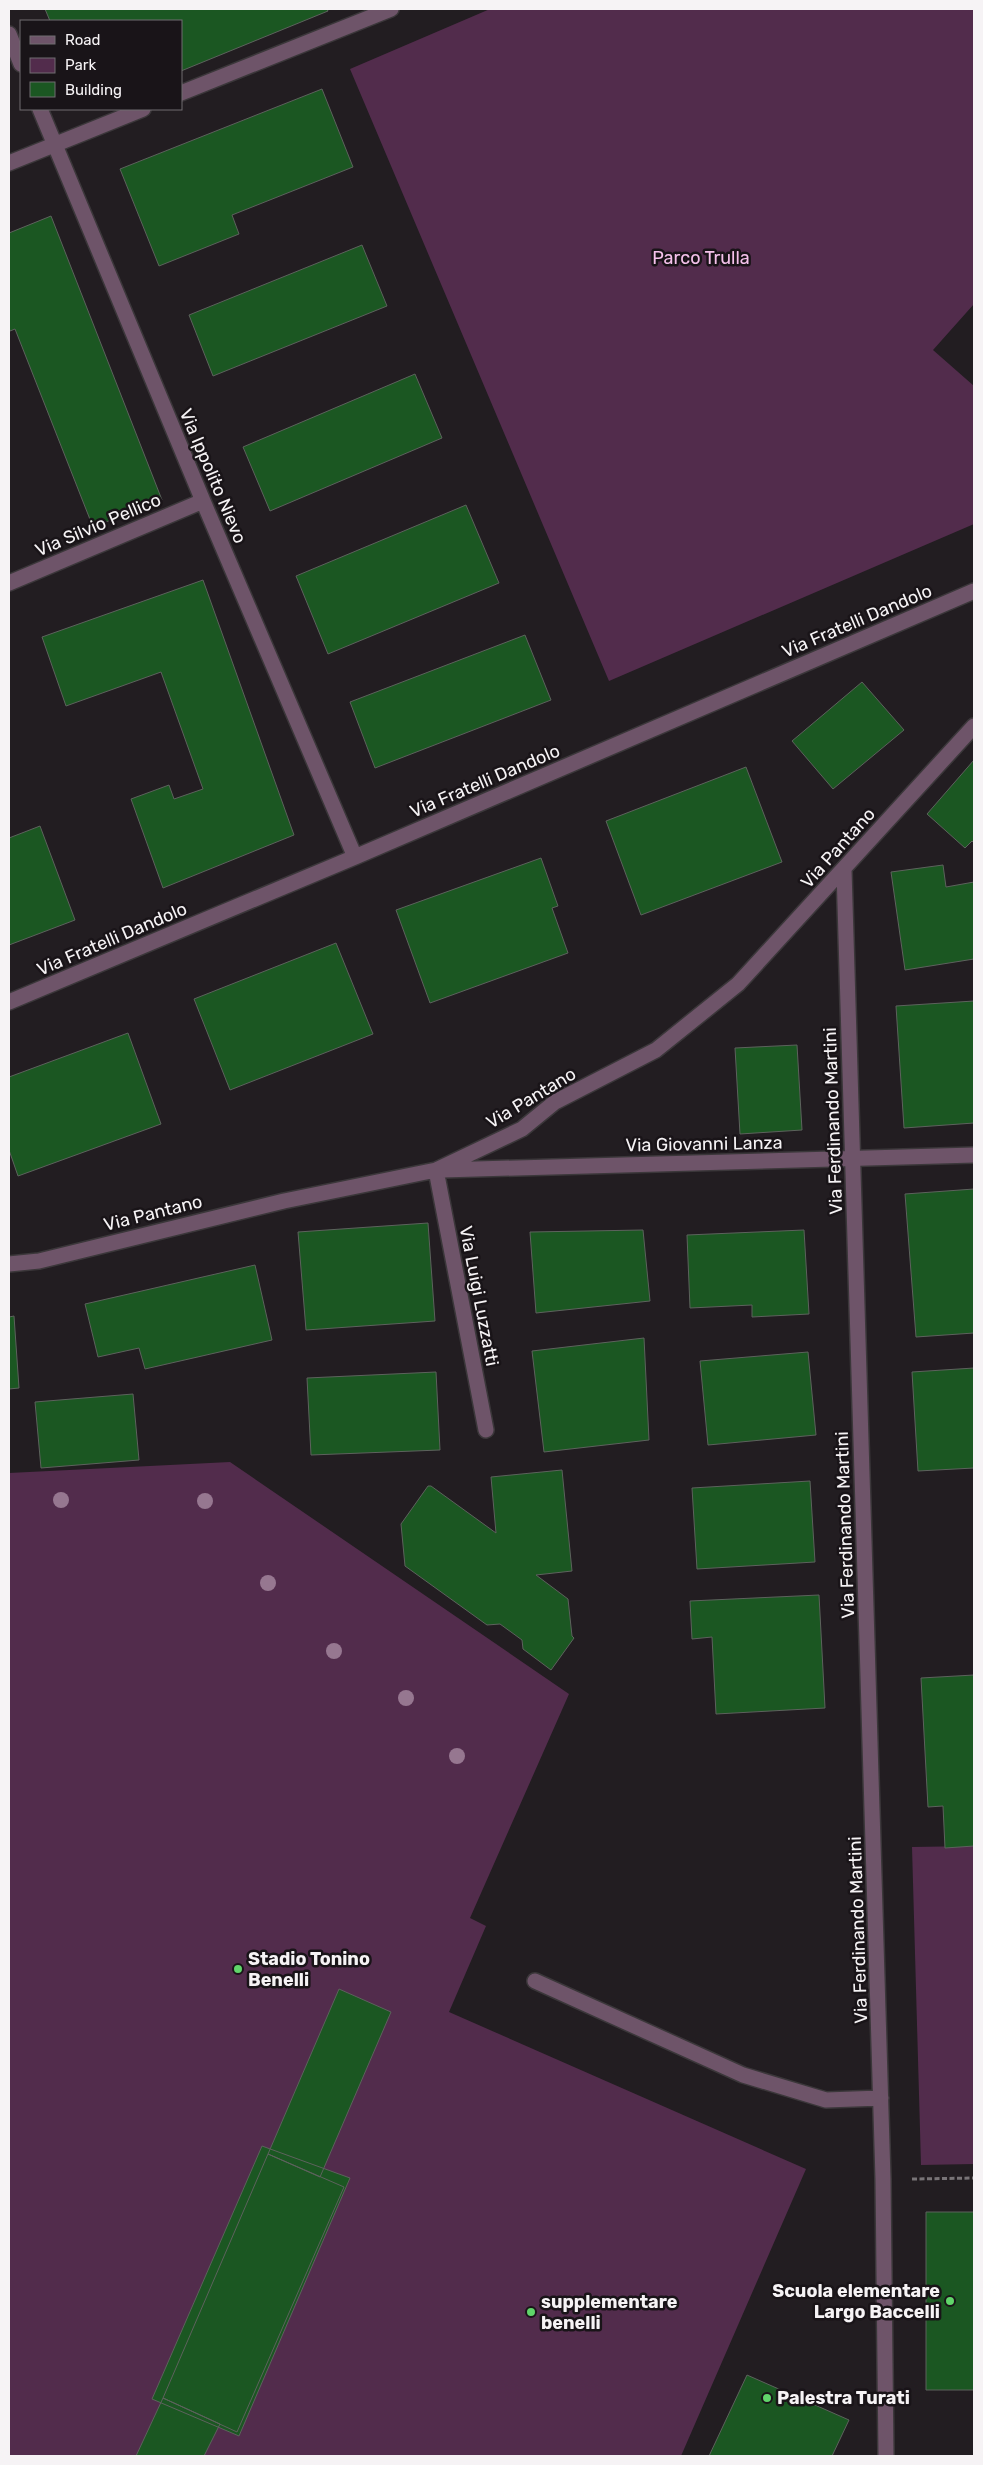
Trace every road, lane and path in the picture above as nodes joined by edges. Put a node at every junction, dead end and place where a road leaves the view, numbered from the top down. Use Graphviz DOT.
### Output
graph roads {
  1 [pos="391,9"];
  2 [pos="9,34"];
  3 [pos="20,62"];
  4 [pos="182,93"];
  5 [pos="40,110"];
  6 [pos="140,110"];
  7 [pos="55,144"];
  8 [pos="9,163"];
  9 [pos="202,501"];
  10 [pos="9,583"];
  11 [pos="974,591"];
  12 [pos="974,726"];
  13 [pos="356,857"];
  14 [pos="844,870"];
  15 [pos="9,1002"];
  16 [pos="974,1155"];
  17 [pos="853,1159"];
  18 [pos="436,1170"];
  19 [pos="9,1264"];
  20 [pos="486,1430"];
  21 [pos="535,1980"];
  22 [pos="881,2098"];
  23 [pos="974,2178"];
  24 [pos="884,2179"];
  25 [pos="886,2456"];
  1 -- 4 [label="street"];
  2 -- 3 [label="street"];
  5 -- 7 [label="street, Via Ippolito Nievo"];
  6 -- 7 [label="street"];
  7 -- 8 [label="street"];
  7 -- 9 [label="street, Via Ippolito Nievo"];
  9 -- 10 [label="street, Via Silvio Pellico"];
  9 -- 13 [label="street, Via Ippolito Nievo"];
  11 -- 13 [label="street, Via Fratelli Dandolo"];
  12 -- 14 [label="street, Via Pantano"];
  13 -- 15 [label="street, Via Fratelli Dandolo"];
  14 -- 17 [label="street, Via Ferdinando Martini"];
  14 -- 18 [label="street, Via Pantano"];
  16 -- 17 [label="street, Via Giovanni Lanza"];
  17 -- 18 [label="street, Via Giovanni Lanza"];
  17 -- 22 [label="street, Via Ferdinando Martini"];
  18 -- 19 [label="street, Via Pantano"];
  18 -- 20 [label="street, Via Luigi Luzzatti"];
  21 -- 22 [label="street"];
  22 -- 24 [label="street, Via Ferdinando Martini"];
  23 -- 24 [label="path"];
  24 -- 25 [label="street, Via Ferdinando Martini"];
}
